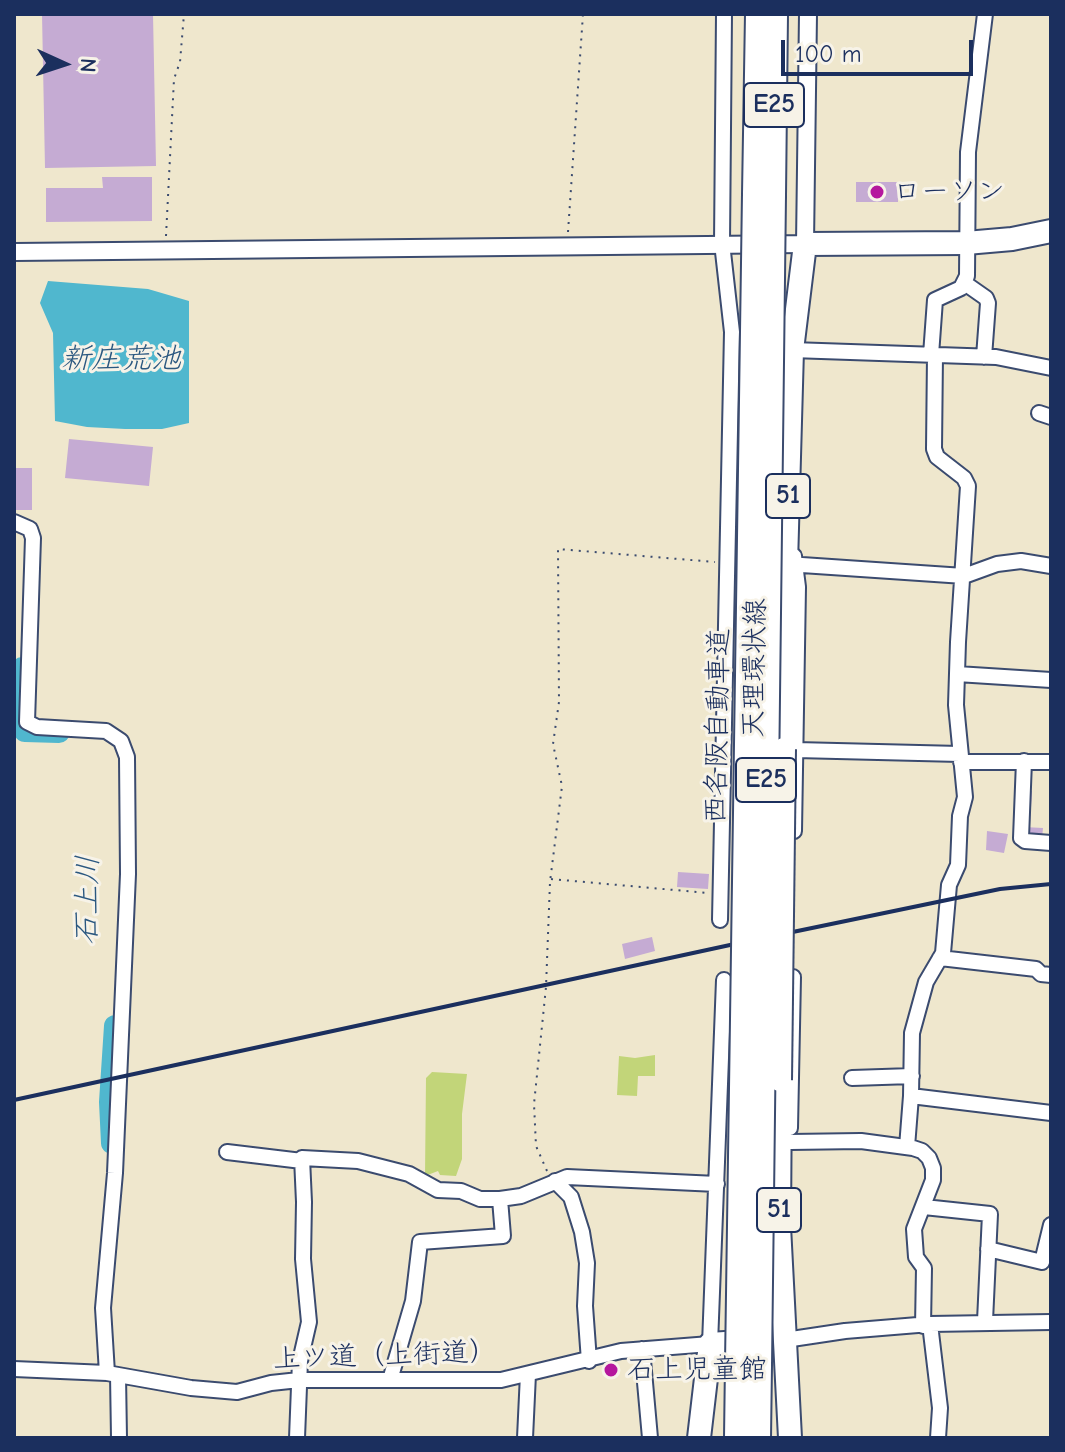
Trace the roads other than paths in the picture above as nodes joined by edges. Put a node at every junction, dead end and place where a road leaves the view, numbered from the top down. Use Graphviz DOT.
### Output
graph roads {
  1 [pos="724,14"];
  2 [pos="758,14"];
  3 [pos="775,14"];
  4 [pos="808,14"];
  5 [pos="985,14"];
  6 [pos="764,195"];
  7 [pos="1051,231"];
  8 [pos="722,243"];
  9 [pos="966,243"];
  10 [pos="805,244"];
  11 [pos="14,252"];
  12 [pos="966,284"];
  13 [pos="792,350"];
  14 [pos="933,355"];
  15 [pos="984,357"];
  16 [pos="1051,368"];
  17 [pos="14,522"];
  18 [pos="791,564"];
  19 [pos="1051,566"];
  20 [pos="964,576"];
  21 [pos="957,674"];
  22 [pos="1051,680"];
  23 [pos="790,750"];
  24 [pos="961,758"];
  25 [pos="1024,761"];
  26 [pos="1051,762"];
  27 [pos="1051,843"];
  28 [pos="792,899"];
  29 [pos="720,920"];
  30 [pos="940,958"];
  31 [pos="1051,975"];
  32 [pos="793,977"];
  33 [pos="724,980"];
  34 [pos="912,1076"];
  35 [pos="852,1078"];
  36 [pos="911,1096"];
  37 [pos="1051,1113"];
  38 [pos="790,1142"];
  39 [pos="907,1147"];
  40 [pos="227,1152"];
  41 [pos="302,1161"];
  42 [pos="555,1181"];
  43 [pos="717,1184"];
  44 [pos="500,1199"];
  45 [pos="924,1207"];
  46 [pos="1051,1225"];
  47 [pos="988,1249"];
  48 [pos="782,1283"];
  49 [pos="985,1321"];
  50 [pos="1051,1322"];
  51 [pos="926,1325"];
  52 [pos="785,1340"];
  53 [pos="710,1344"];
  54 [pos="642,1349"];
  55 [pos="589,1361"];
  56 [pos="14,1369"];
  57 [pos="113,1374"];
  58 [pos="528,1374"];
  59 [pos="748,1374"];
  60 [pos="299,1380"];
  61 [pos="390,1380"];
  62 [pos="119,1438"];
  63 [pos="297,1438"];
  64 [pos="525,1438"];
  65 [pos="650,1438"];
  66 [pos="699,1438"];
  67 [pos="728,1438"];
  68 [pos="737,1438"];
  69 [pos="761,1438"];
  70 [pos="790,1438"];
  71 [pos="938,1438"];
  1 -- 8 [label="street"];
  2 -- 6 [label="highway, 西名阪自動車道 / E25"];
  3 -- 6 [label="highway, 西名阪自動車道 / E25"];
  4 -- 10 [label="street"];
  5 -- 9 [label="street"];
  6 -- 59 [label="highway, 西名阪自動車道 / E25, bridge"];
  7 -- 9 [label="main road"];
  8 -- 10 [label="street"];
  8 -- 11 [label="street"];
  8 -- 29 [label="street"];
  9 -- 10 [label="main road"];
  9 -- 12 [label="street"];
  10 -- 13 [label="main road, 天理環状線 / 51"];
  12 -- 14 [label="street"];
  12 -- 15 [label="street"];
  13 -- 14 [label="street"];
  13 -- 18 [label="main road, 天理環状線 / 51"];
  14 -- 15 [label="street"];
  14 -- 20 [label="street"];
  15 -- 16 [label="street"];
  17 -- 57 [label="street"];
  18 -- 20 [label="street"];
  18 -- 23 [label="main road, 天理環状線 / 51"];
  19 -- 20 [label="street"];
  20 -- 21 [label="street"];
  21 -- 22 [label="street"];
  21 -- 24 [label="street"];
  23 -- 24 [label="street"];
  23 -- 28 [label="street"];
  23 -- 48 [label="main road, 天理環状線 / 51, bridge"];
  24 -- 25 [label="street"];
  24 -- 30 [label="street"];
  25 -- 26 [label="street"];
  25 -- 27 [label="street"];
  30 -- 31 [label="street"];
  30 -- 34 [label="street"];
  32 -- 38 [label="street"];
  33 -- 43 [label="street"];
  34 -- 35 [label="street"];
  34 -- 36 [label="street"];
  36 -- 37 [label="street"];
  36 -- 39 [label="street"];
  38 -- 39 [label="street"];
  38 -- 48 [label="street"];
  39 -- 45 [label="street"];
  40 -- 41 [label="street"];
  41 -- 44 [label="street"];
  41 -- 60 [label="street"];
  42 -- 43 [label="street"];
  42 -- 44 [label="street"];
  42 -- 55 [label="street"];
  43 -- 53 [label="street"];
  44 -- 61 [label="street"];
  45 -- 47 [label="street"];
  45 -- 51 [label="street"];
  46 -- 47 [label="street"];
  47 -- 49 [label="street"];
  48 -- 52 [label="main road, 天理環状線 / 51"];
  49 -- 50 [label="street"];
  49 -- 51 [label="street"];
  51 -- 52 [label="street"];
  51 -- 71 [label="street"];
  52 -- 53 [label="main road"];
  52 -- 70 [label="main road, 天理環状線 / 51"];
  53 -- 54 [label="street, 上ツ道（上街道）"];
  53 -- 66 [label="main road"];
  54 -- 55 [label="street, 上ツ道（上街道）"];
  54 -- 65 [label="street"];
  55 -- 58 [label="street, 上ツ道（上街道）"];
  56 -- 57 [label="street, 上ツ道（上街道）"];
  57 -- 60 [label="street, 上ツ道（上街道）"];
  57 -- 62 [label="street"];
  58 -- 61 [label="street, 上ツ道（上街道）"];
  58 -- 64 [label="street"];
  59 -- 67 [label="highway"];
  59 -- 68 [label="highway, 西名阪自動車道 / E25"];
  59 -- 69 [label="highway"];
  60 -- 61 [label="street, 上ツ道（上街道）"];
  60 -- 63 [label="street"];
}
